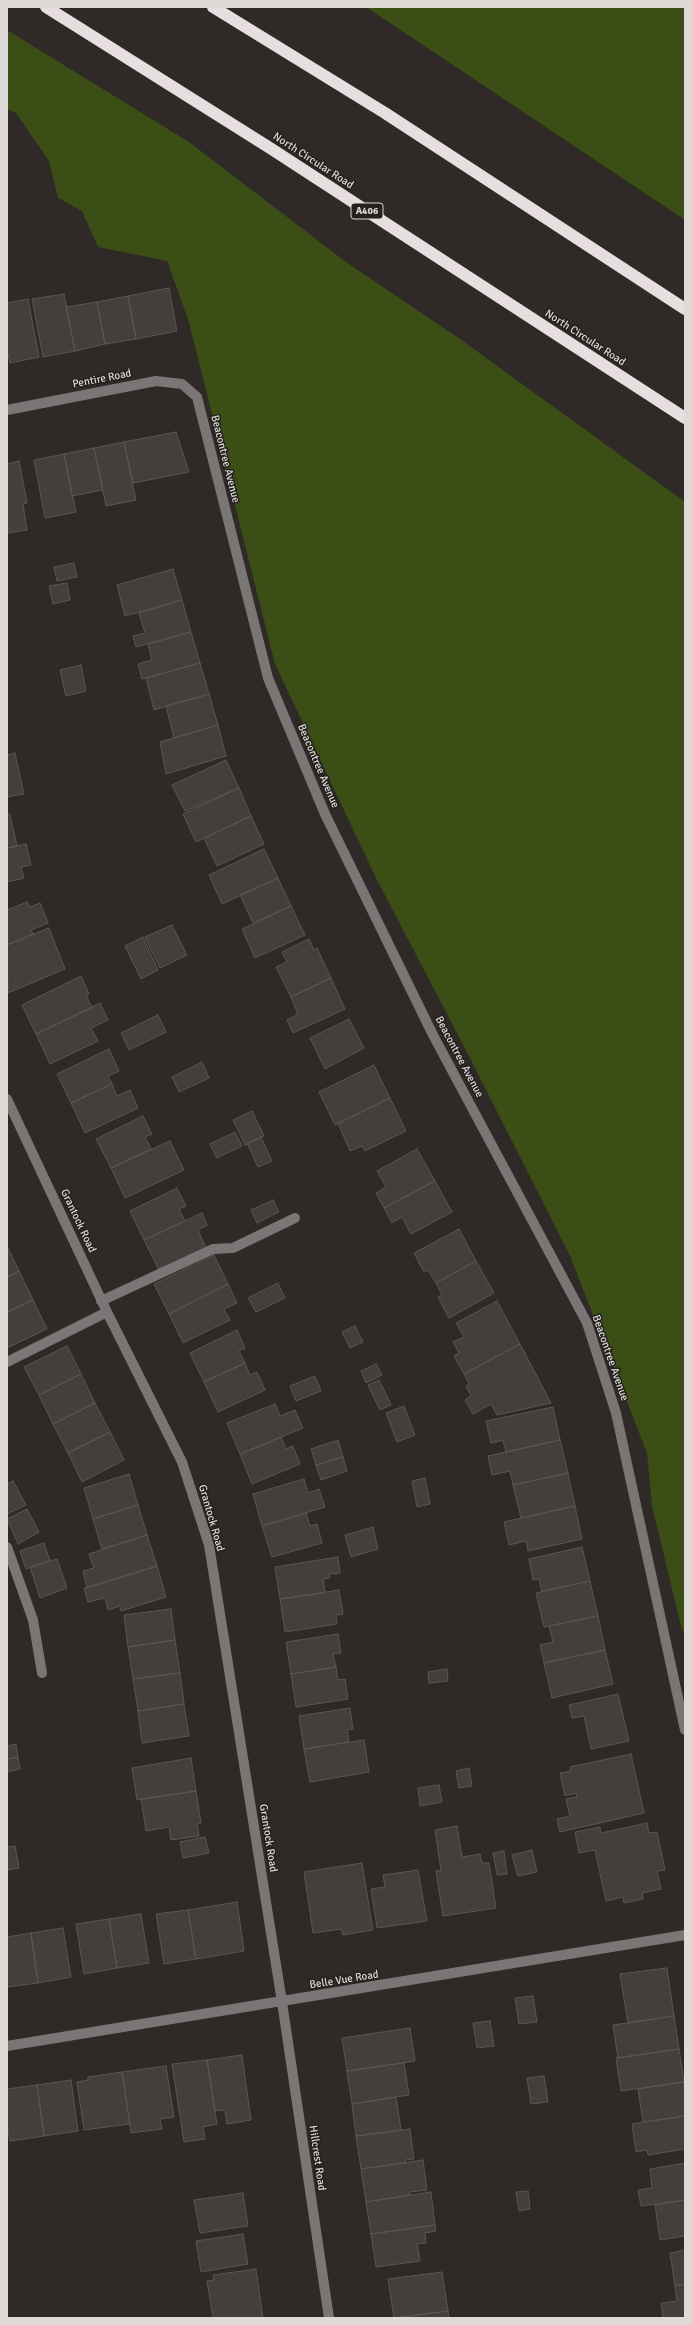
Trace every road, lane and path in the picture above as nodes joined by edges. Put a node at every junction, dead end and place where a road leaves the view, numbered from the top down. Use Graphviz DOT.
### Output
graph roads {
  1 [pos="46,7"];
  2 [pos="213,7"];
  3 [pos="685,309"];
  4 [pos="197,397"];
  5 [pos="7,410"];
  6 [pos="685,418"];
  7 [pos="7,1099"];
  8 [pos="296,1218"];
  9 [pos="102,1301"];
  10 [pos="107,1312"];
  11 [pos="7,1362"];
  12 [pos="7,1547"];
  13 [pos="42,1673"];
  14 [pos="685,1730"];
  15 [pos="685,1935"];
  16 [pos="282,2002"];
  17 [pos="7,2046"];
  18 [pos="329,2318"];
  1 -- 6 [label="highway, North Circular Road / A406"];
  2 -- 3 [label="highway"];
  4 -- 5 [label="street, Pentire Road"];
  4 -- 14 [label="street, Beacontree Avenue"];
  7 -- 9 [label="street, Grantock Road"];
  8 -- 9 [label="street"];
  9 -- 10 [label="street, Grantock Road"];
  10 -- 11 [label="street"];
  10 -- 16 [label="street, Grantock Road"];
  12 -- 13 [label="street"];
  15 -- 16 [label="street, Belle Vue Road"];
  16 -- 17 [label="street, Belle Vue Road"];
  16 -- 18 [label="street, Hillcrest Road"];
}
